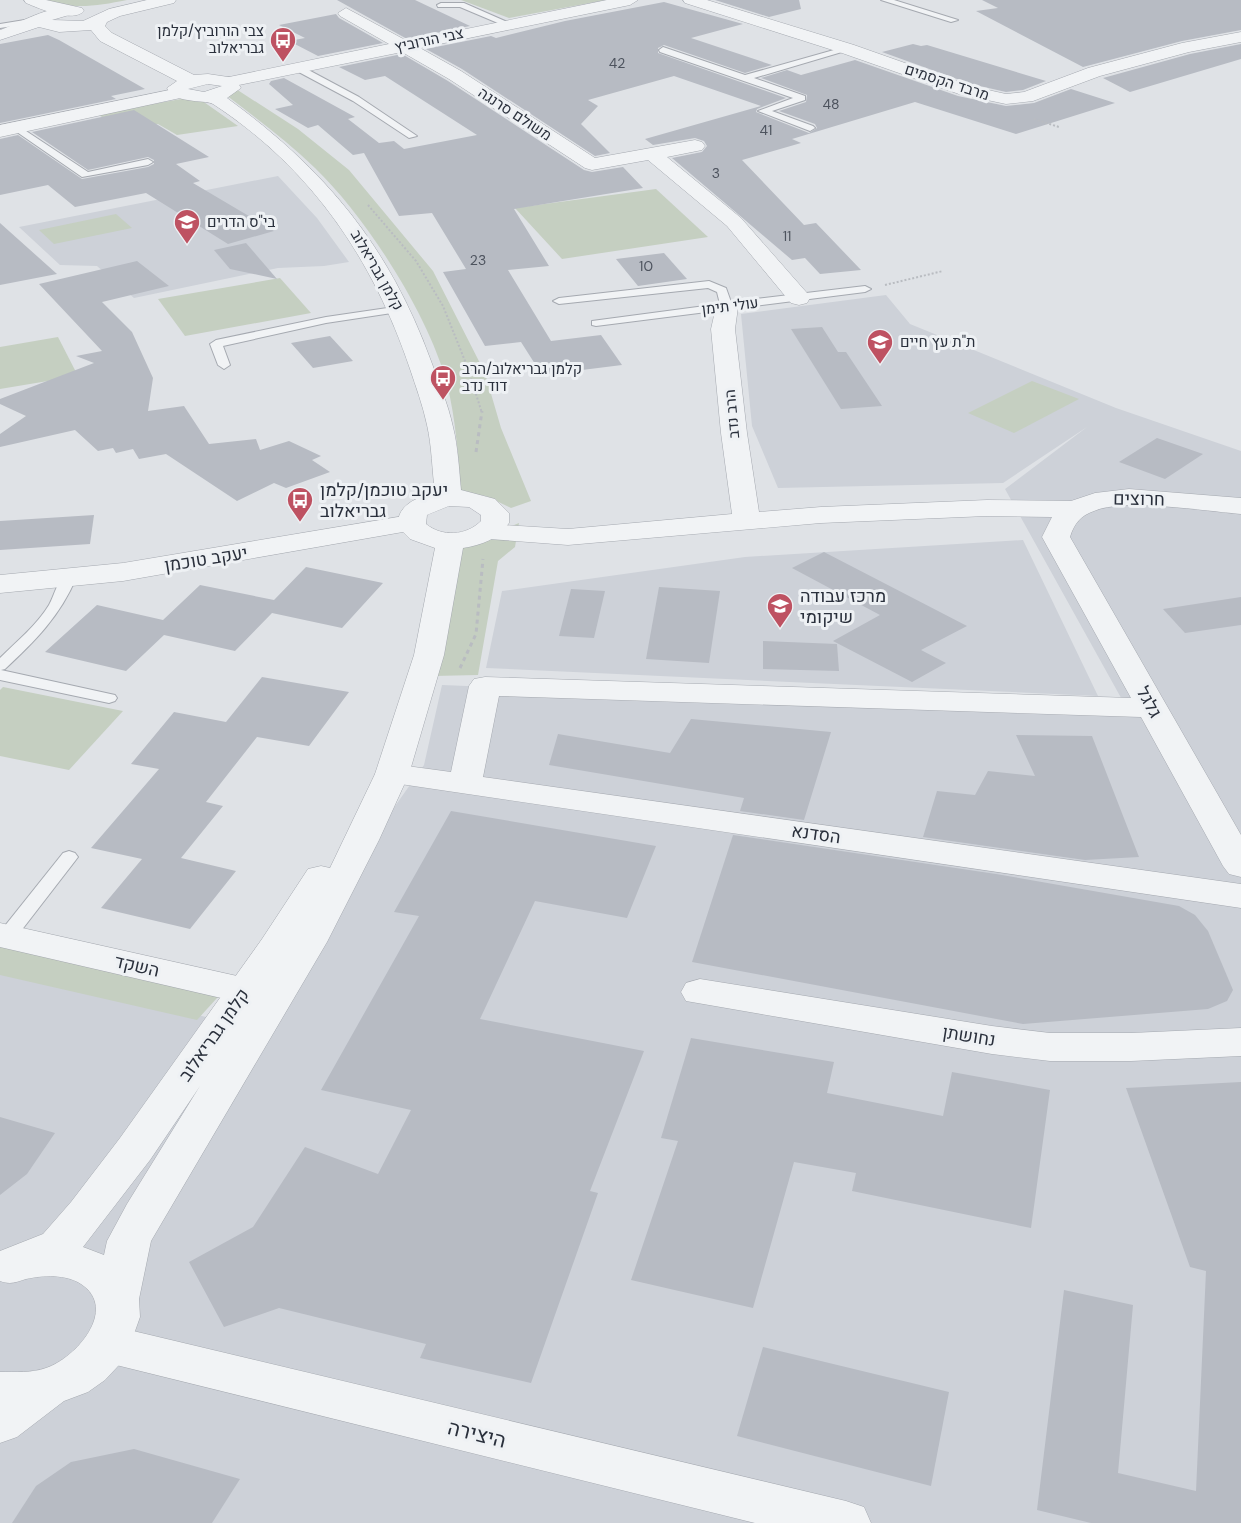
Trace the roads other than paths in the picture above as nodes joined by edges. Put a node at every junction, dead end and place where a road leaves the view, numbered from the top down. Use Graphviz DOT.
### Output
graph roads {
  1 [pos="141,0"];
  2 [pos="168,0"];
  3 [pos="630,0"];
  4 [pos="691,0"];
  5 [pos="885,0"];
  6 [pos="441,5"];
  7 [pos="78,11"];
  8 [pos="346,13"];
  9 [pos="48,17"];
  10 [pos="100,20"];
  11 [pos="954,20"];
  12 [pos="508,24"];
  13 [pos="0,26"];
  14 [pos="1241,37"];
  15 [pos="117,43"];
  16 [pos="403,46"];
  17 [pos="848,49"];
  18 [pos="663,50"];
  19 [pos="298,68"];
  20 [pos="745,78"];
  21 [pos="185,87"];
  22 [pos="221,89"];
  23 [pos="810,128"];
  24 [pos="8,129"];
  25 [pos="412,136"];
  26 [pos="695,146"];
  27 [pos="651,153"];
  28 [pos="148,162"];
  29 [pos="865,289"];
  30 [pos="800,297"];
  31 [pos="559,301"];
  32 [pos="727,307"];
  33 [pos="401,309"];
  34 [pos="596,323"];
  35 [pos="224,364"];
  36 [pos="449,498"];
  37 [pos="1241,506"];
  38 [pos="1075,509"];
  39 [pos="747,522"];
  40 [pos="410,523"];
  41 [pos="486,532"];
  42 [pos="451,540"];
  43 [pos="69,578"];
  44 [pos="0,584"];
  45 [pos="0,666"];
  46 [pos="0,675"];
  47 [pos="109,698"];
  48 [pos="1152,708"];
  49 [pos="392,774"];
  50 [pos="465,784"];
  51 [pos="69,857"];
  52 [pos="1241,866"];
  53 [pos="1241,896"];
  54 [pos="3,936"];
  55 [pos="700,992"];
  56 [pos="260,994"];
  57 [pos="1241,1042"];
  58 [pos="5,1269"];
  59 [pos="117,1298"];
  60 [pos="108,1344"];
  61 [pos="48,1388"];
  62 [pos="0,1392"];
  63 [pos="0,1423"];
  64 [pos="846,1523"];
  1 -- 7 [label="street"];
  2 -- 10 [label="street"];
  3 -- 12 [label="street, צבי הורוביץ"];
  4 -- 17 [label="street, מרבד הקסמים"];
  5 -- 11 [label="lane"];
  6 -- 12 [label="lane"];
  7 -- 9 [label="street"];
  7 -- 10 [label="street"];
  8 -- 16 [label="street, משולם סרנגה"];
  9 -- 10 [label="street"];
  9 -- 13 [label="lane"];
  9 -- 15 [label="street"];
  10 -- 15 [label="street"];
  12 -- 16 [label="street, צבי הורוביץ"];
  14 -- 17 [label="street, מרבד הקסמים"];
  15 -- 21 [label="street"];
  16 -- 19 [label="street, צבי הורוביץ"];
  16 -- 27 [label="street, משולם סרנגה"];
  17 -- 20 [label="lane"];
  18 -- 20 [label="lane"];
  19 -- 22 [label="street, צבי הורוביץ"];
  19 -- 25 [label="lane"];
  20 -- 23 [label="lane"];
  21 -- 22 [label="street, צבי הורוביץ"];
  21 -- 24 [label="street"];
  22 -- 33 [label="street, קלמן גבריאלוב"];
  24 -- 28 [label="lane"];
  26 -- 27 [label="street, משולם סרנגה"];
  27 -- 30 [label="street"];
  29 -- 30 [label="lane, עולי תימן"];
  30 -- 32 [label="lane, עולי תימן"];
  31 -- 32 [label="lane"];
  32 -- 34 [label="lane, עולי תימן"];
  32 -- 39 [label="street, הרב נדב"];
  33 -- 35 [label="lane"];
  33 -- 36 [label="street, קלמן גבריאלוב"];
  36 -- 40 [label="street"];
  36 -- 41 [label="street"];
  37 -- 38 [label="street, חרוצים"];
  38 -- 39 [label="street"];
  38 -- 48 [label="street, גלגל"];
  39 -- 41 [label="street"];
  40 -- 42 [label="street"];
  40 -- 43 [label="street, יעקב טוכמן"];
  41 -- 42 [label="street"];
  42 -- 49 [label="street, קלמן גבריאלוב"];
  43 -- 44 [label="street, יעקב טוכמן"];
  43 -- 45 [label="lane"];
  46 -- 47 [label="lane"];
  48 -- 50 [label="street"];
  48 -- 52 [label="street, גלגל"];
  49 -- 50 [label="street, הסדנא"];
  49 -- 56 [label="street, קלמן גבריאלוב"];
  50 -- 53 [label="street, הסדנא"];
  51 -- 54 [label="lane"];
  54 -- 56 [label="street, השקד"];
  55 -- 57 [label="street, נחושתן"];
  56 -- 58 [label="street, קלמן גבריאלוב"];
  56 -- 59 [label="street, קלמן גבריאלוב"];
  58 -- 59 [label="street"];
  59 -- 60 [label="street, קלמן גבריאלוב"];
  60 -- 61 [label="street"];
  60 -- 64 [label="street, היצירה"];
  61 -- 62 [label="street"];
  61 -- 63 [label="street"];
}
